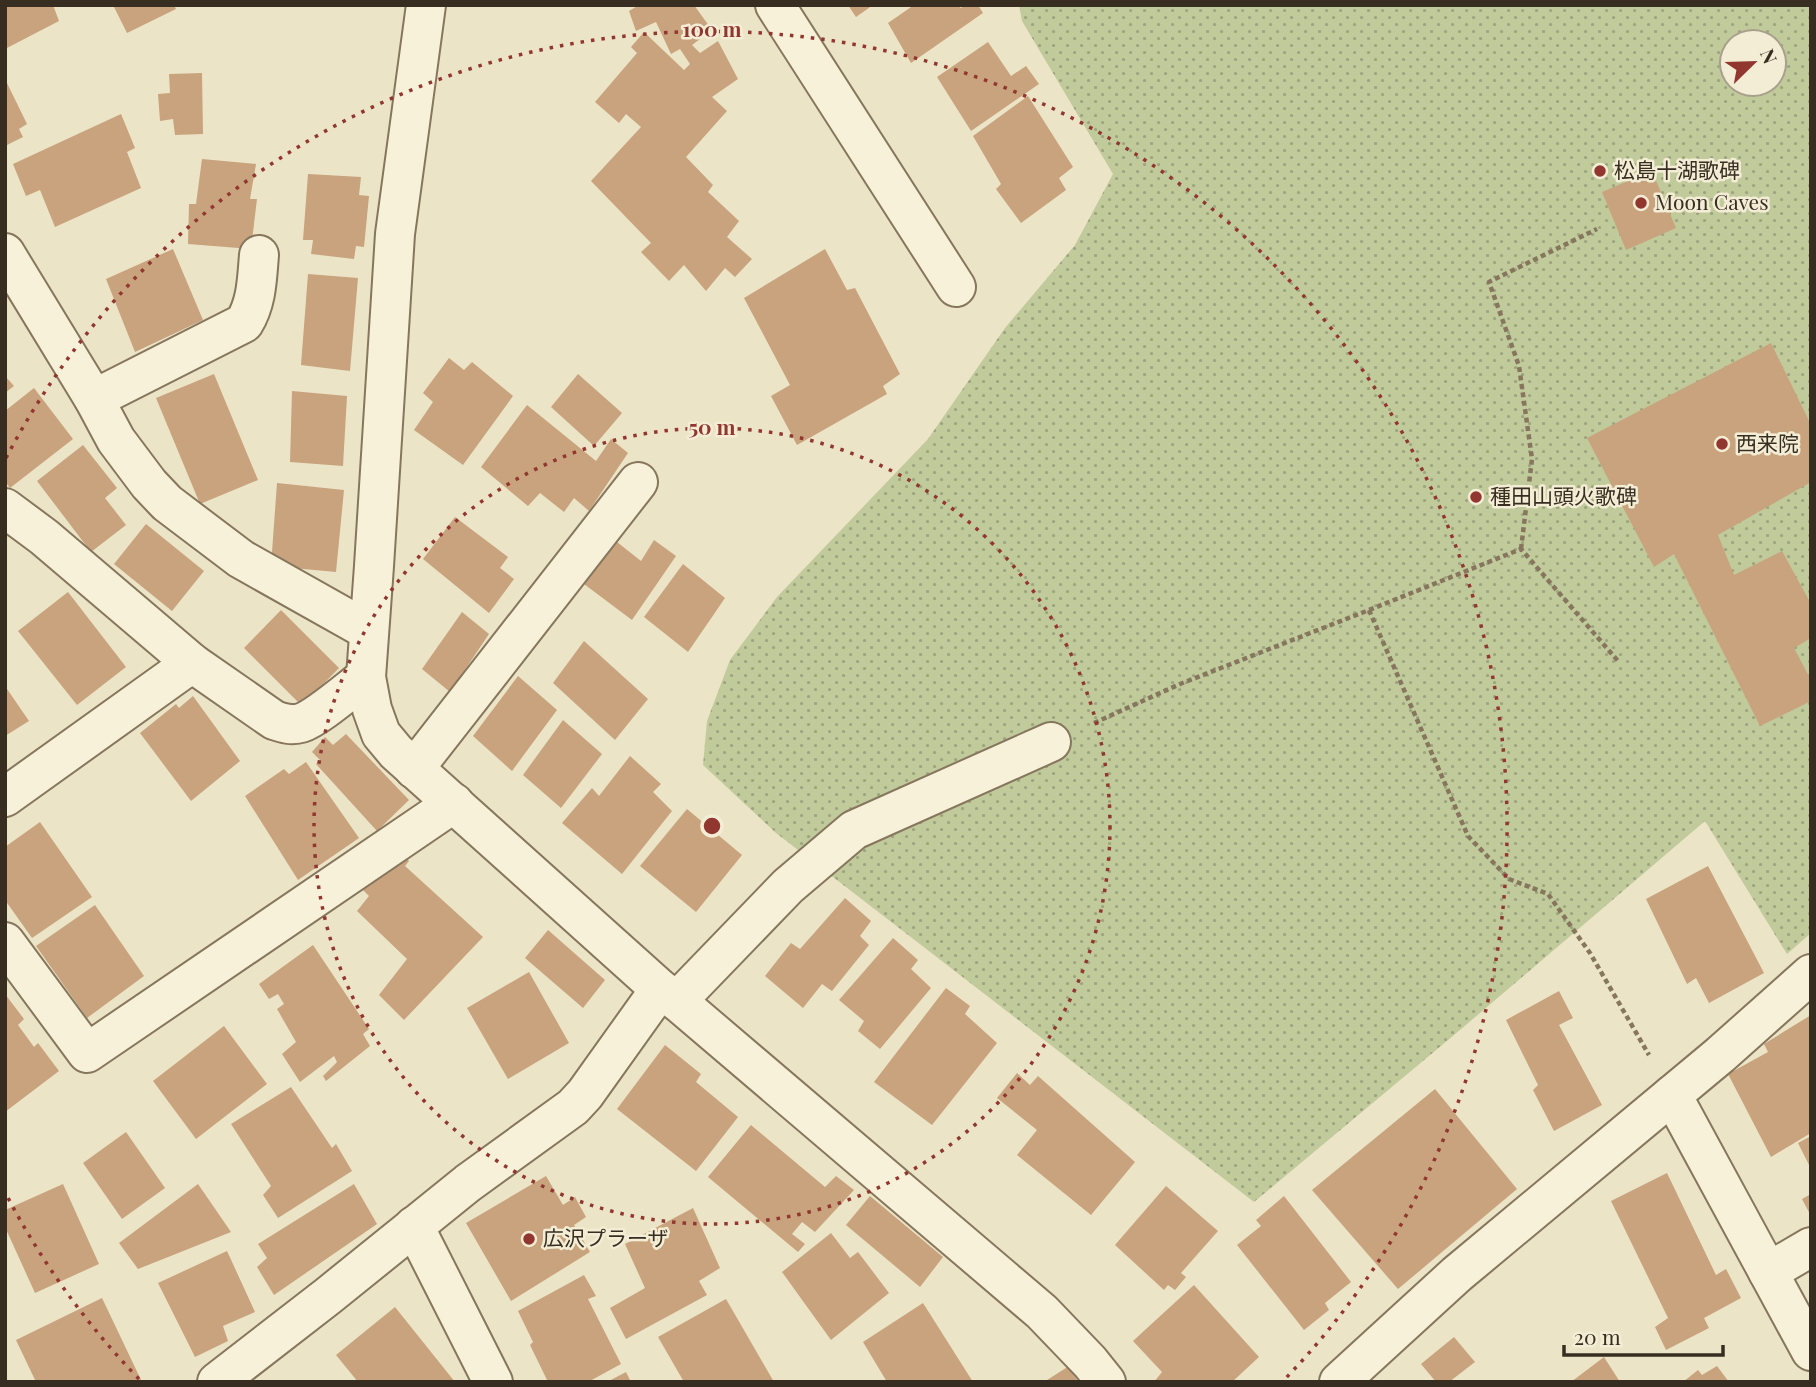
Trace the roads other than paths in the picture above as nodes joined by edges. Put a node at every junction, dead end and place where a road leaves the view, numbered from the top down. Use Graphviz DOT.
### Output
graph roads {
  1 [pos="426,5"];
  2 [pos="775,5"];
  3 [pos="5,253"];
  4 [pos="259,255"];
  5 [pos="956,287"];
  6 [pos="94,399"];
  7 [pos="638,482"];
  8 [pos="5,508"];
  9 [pos="369,631"];
  10 [pos="192,663"];
  11 [pos="366,677"];
  12 [pos="1051,742"];
  13 [pos="414,769"];
  14 [pos="5,797"];
  15 [pos="454,803"];
  16 [pos="5,942"];
  17 [pos="1811,974"];
  18 [pos="669,995"];
  19 [pos="1672,1095"];
  20 [pos="414,1226"];
  21 [pos="1811,1247"];
  22 [pos="1768,1272"];
  23 [pos="1811,1351"];
  24 [pos="218,1381"];
  25 [pos="493,1382"];
  26 [pos="1106,1382"];
  27 [pos="1339,1382"];
  1 -- 9 [label="street"];
  2 -- 5 [label="street"];
  3 -- 6 [label="street"];
  4 -- 6 [label="street"];
  6 -- 9 [label="street"];
  7 -- 13 [label="street"];
  8 -- 10 [label="street"];
  9 -- 11 [label="street"];
  10 -- 11 [label="street"];
  10 -- 14 [label="street"];
  11 -- 13 [label="street"];
  12 -- 18 [label="street"];
  13 -- 15 [label="street"];
  15 -- 16 [label="street"];
  15 -- 18 [label="street"];
  17 -- 19 [label="street"];
  18 -- 20 [label="street"];
  18 -- 26 [label="street"];
  19 -- 22 [label="street"];
  19 -- 27 [label="street"];
  20 -- 24 [label="street"];
  20 -- 25 [label="street"];
  21 -- 22 [label="street"];
  22 -- 23 [label="street"];
}
